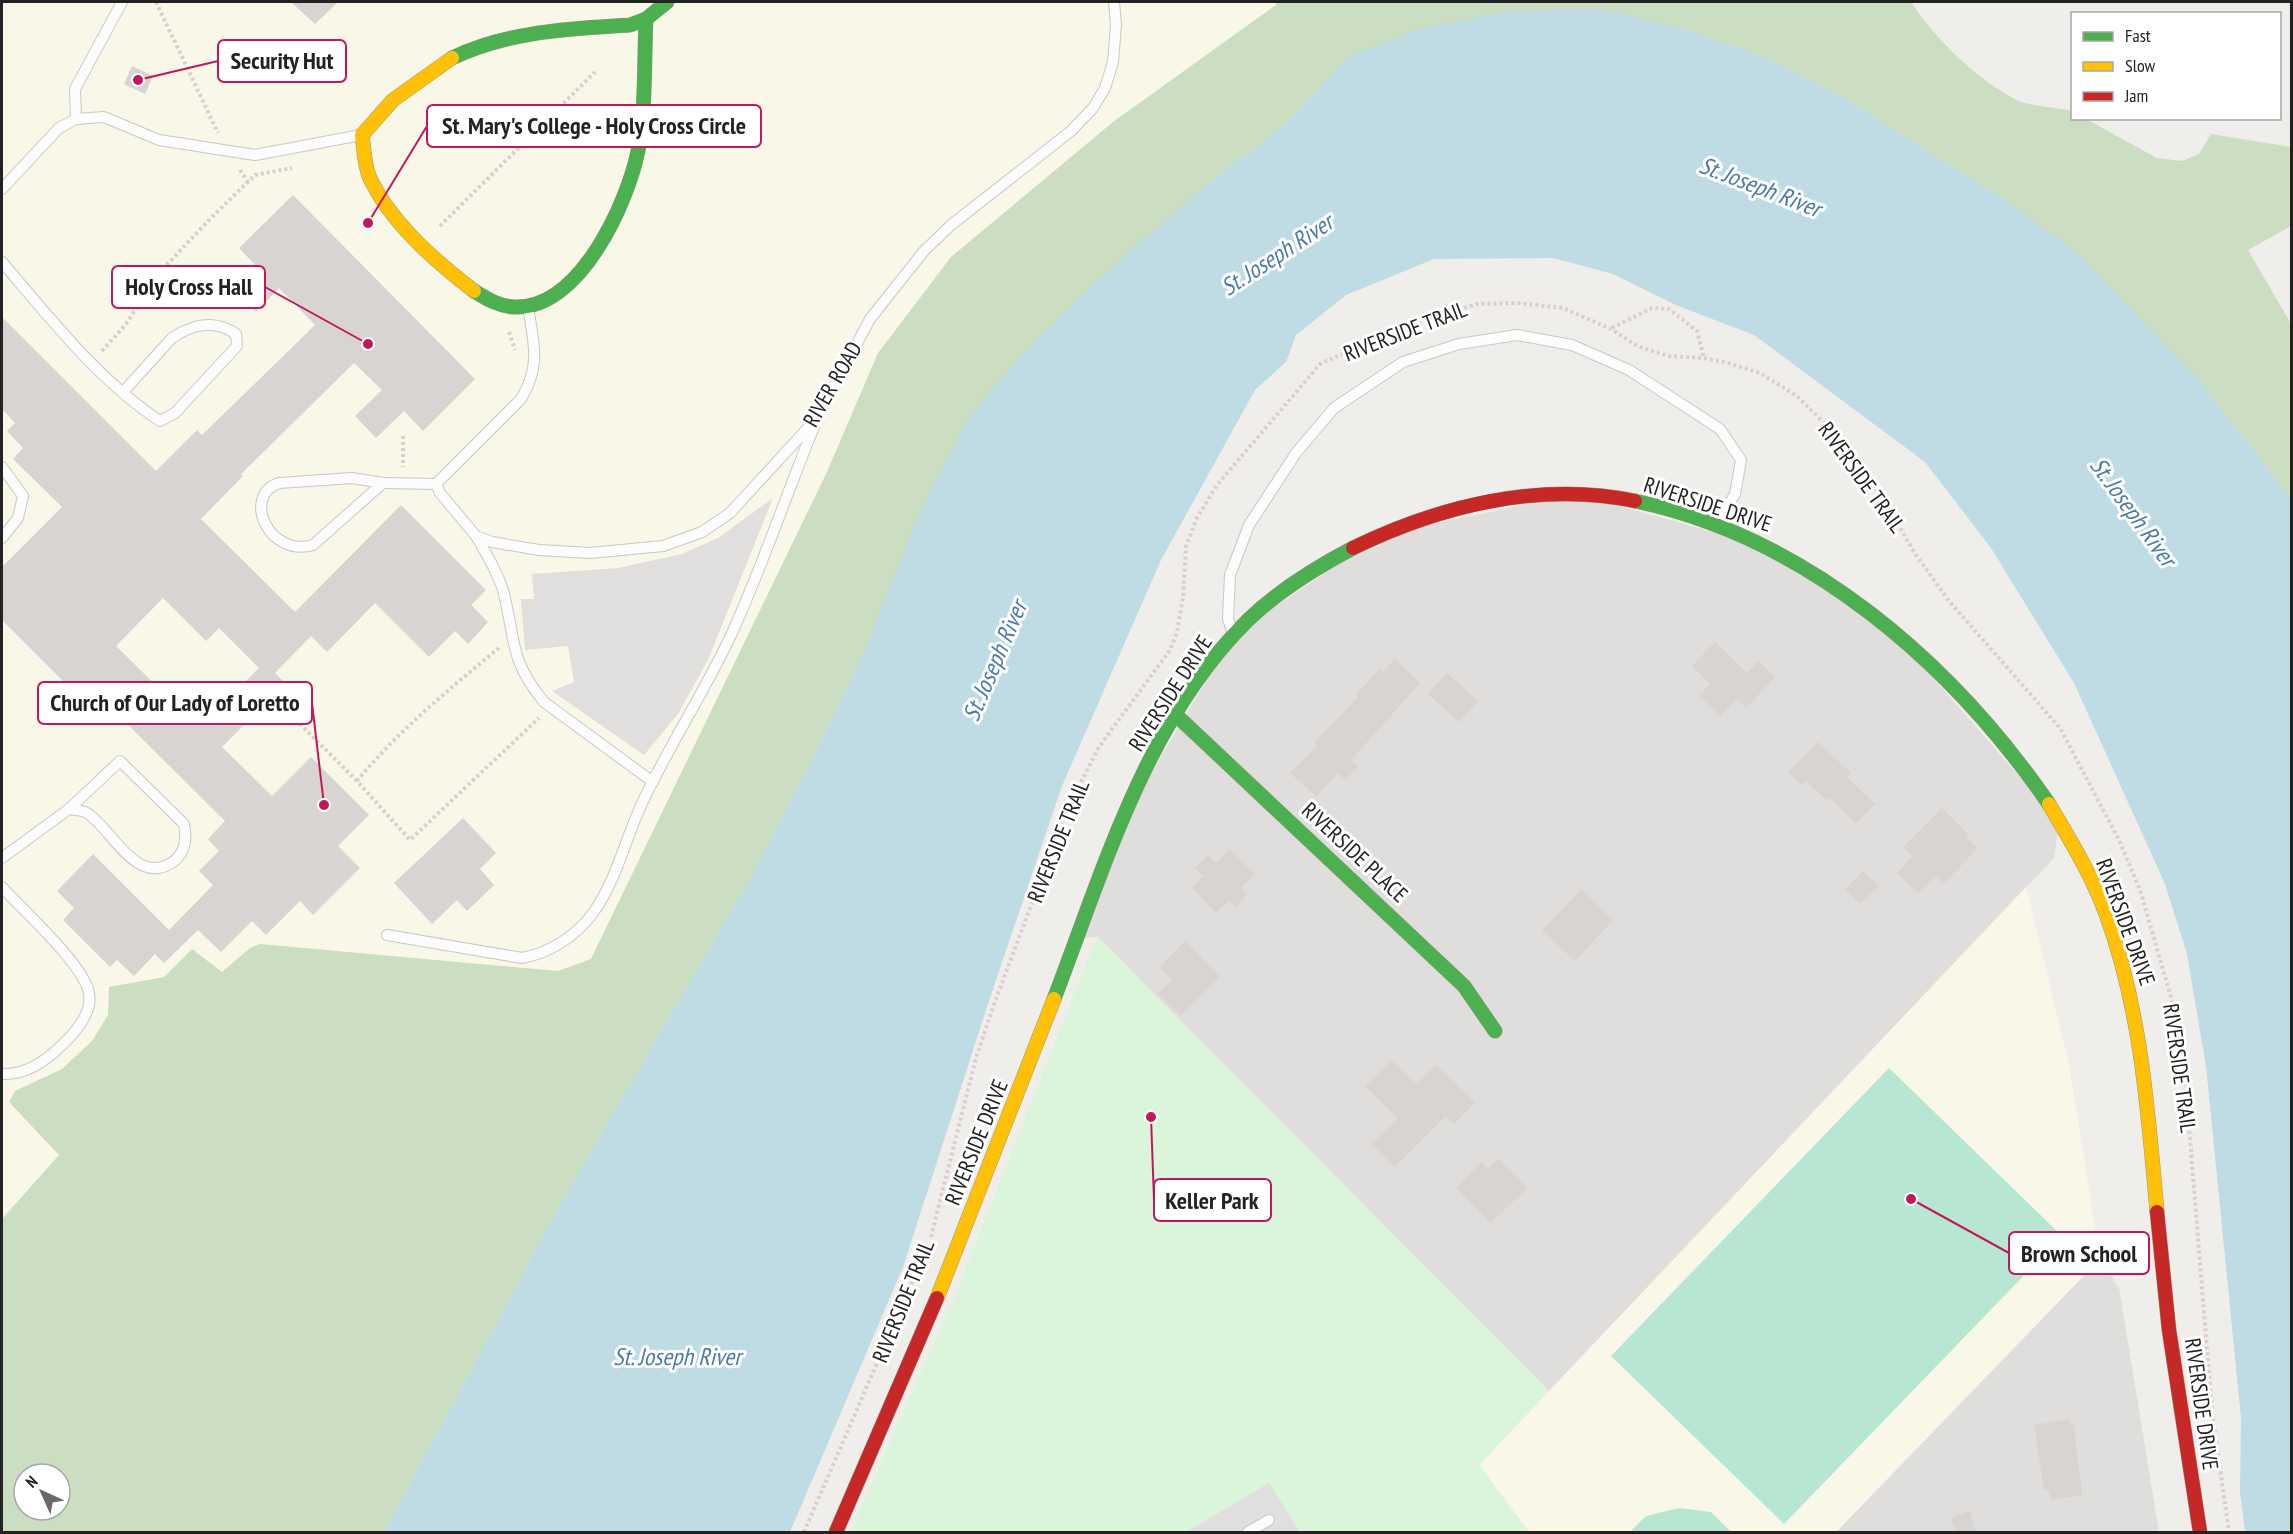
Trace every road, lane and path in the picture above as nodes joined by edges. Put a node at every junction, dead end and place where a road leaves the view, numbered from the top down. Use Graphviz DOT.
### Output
graph roads {
  1 [pos="122,2"];
  2 [pos="156,2"];
  3 [pos="667,2"];
  4 [pos="1114,2"];
  5 [pos="646,19"];
  6 [pos="595,72"];
  7 [pos="76,119"];
  8 [pos="363,135"];
  9 [pos="227,150"];
  10 [pos="294,167"];
  11 [pos="248,182"];
  12 [pos="2,189"];
  13 [pos="423,244"];
  14 [pos="2,262"];
  15 [pos="528,304"];
  16 [pos="507,328"];
  17 [pos="1611,328"];
  18 [pos="516,352"];
  19 [pos="1704,357"];
  20 [pos="91,362"];
  21 [pos="123,392"];
  22 [pos="818,417"];
  23 [pos="403,436"];
  24 [pos="408,466"];
  25 [pos="2,467"];
  26 [pos="383,483"];
  27 [pos="436,484"];
  28 [pos="1717,524"];
  29 [pos="476,536"];
  30 [pos="2,538"];
  31 [pos="1233,635"];
  32 [pos="511,639"];
  33 [pos="551,707"];
  34 [pos="287,711"];
  35 [pos="1176,715"];
  36 [pos="357,781"];
  37 [pos="652,782"];
  38 [pos="69,809"];
  39 [pos="2,858"];
  40 [pos="2,887"];
  41 [pos="387,935"];
  42 [pos="1495,1031"];
  43 [pos="2,1074"];
  44 [pos="930,1240"];
  45 [pos="916,1273"];
  46 [pos="1269,1520"];
  47 [pos="804,1533"];
  48 [pos="836,1533"];
  49 [pos="1248,1533"];
  50 [pos="2200,1533"];
  51 [pos="2229,1533"];
  1 -- 7 [label="lane"];
  2 -- 9 [label="path"];
  3 -- 5 [label="street"];
  4 -- 22 [label="lane, RIVER ROAD"];
  5 -- 8 [label="street"];
  5 -- 15 [label="street"];
  6 -- 13 [label="path"];
  7 -- 9 [label="lane"];
  7 -- 12 [label="lane"];
  8 -- 9 [label="lane"];
  8 -- 13 [label="street"];
  9 -- 11 [label="path"];
  10 -- 11 [label="path"];
  11 -- 20 [label="path"];
  13 -- 15 [label="street"];
  14 -- 20 [label="lane"];
  15 -- 27 [label="lane"];
  16 -- 18 [label="path"];
  17 -- 19 [label="path, RIVERSIDE TRAIL"];
  17 -- 19 [label="path"];
  17 -- 44 [label="path, RIVERSIDE TRAIL"];
  19 -- 51 [label="path, RIVERSIDE TRAIL"];
  20 -- 21 [label="lane"];
  21 -- 21 [label="lane"];
  22 -- 29 [label="lane, RIVER ROAD"];
  22 -- 37 [label="lane"];
  23 -- 24 [label="path"];
  25 -- 30 [label="lane"];
  26 -- 26 [label="lane"];
  26 -- 27 [label="lane"];
  27 -- 29 [label="lane"];
  28 -- 31 [label="street, RIVERSIDE DRIVE"];
  28 -- 31 [label="lane"];
  28 -- 50 [label="street, RIVERSIDE DRIVE"];
  29 -- 32 [label="lane"];
  31 -- 35 [label="street, RIVERSIDE DRIVE"];
  32 -- 33 [label="lane"];
  32 -- 36 [label="path"];
  33 -- 36 [label="path"];
  33 -- 37 [label="lane"];
  34 -- 36 [label="path"];
  35 -- 42 [label="street, RIVERSIDE PLACE"];
  35 -- 48 [label="street, RIVERSIDE DRIVE"];
  37 -- 41 [label="lane"];
  38 -- 38 [label="lane"];
  38 -- 39 [label="lane"];
  40 -- 43 [label="lane"];
  45 -- 47 [label="path, RIVERSIDE TRAIL"];
  46 -- 49 [label="lane"];
}
